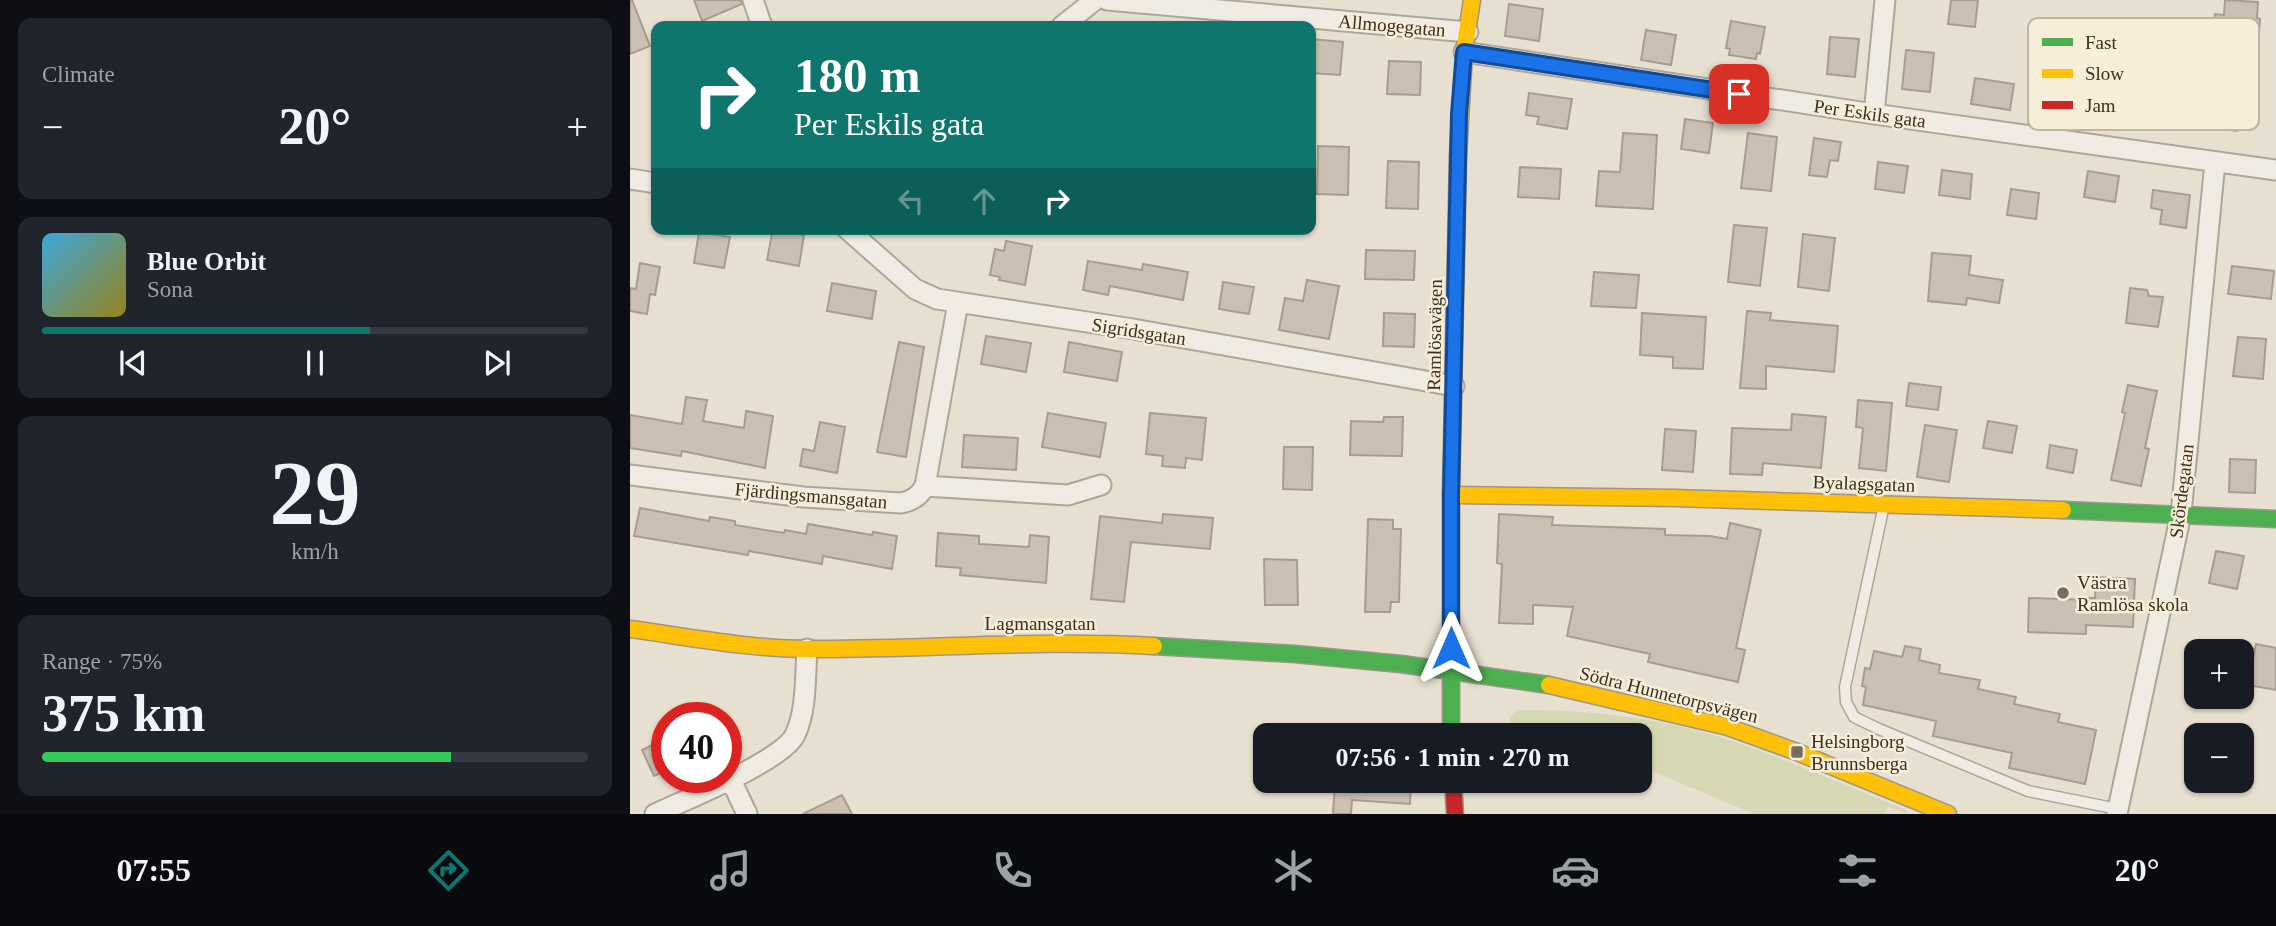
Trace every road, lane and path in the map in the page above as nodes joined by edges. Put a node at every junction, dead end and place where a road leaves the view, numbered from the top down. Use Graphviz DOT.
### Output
graph roads {
  1 [pos="753,0"];
  2 [pos="1096,0"];
  3 [pos="1107,0"];
  4 [pos="1472,0"];
  5 [pos="1885,0"];
  6 [pos="760,21"];
  7 [pos="1069,21"];
  8 [pos="1468,32"];
  9 [pos="1464,52"];
  10 [pos="1874,114"];
  11 [pos="2215,162"];
  12 [pos="2276,170"];
  13 [pos="630,179"];
  14 [pos="651,182"];
  15 [pos="854,235"];
  16 [pos="957,303"];
  17 [pos="1454,386"];
  18 [pos="630,475"];
  19 [pos="1101,485"];
  20 [pos="925,486"];
  21 [pos="1451,495"];
  22 [pos="1885,505"];
  23 [pos="2181,514"];
  24 [pos="2276,519"];
  25 [pos="630,629"];
  26 [pos="807,649"];
  27 [pos="1451,672"];
  28 [pos="1451,723"];
  29 [pos="742,772"];
  30 [pos="699,793"];
  31 [pos="737,793"];
  32 [pos="1454,793"];
  33 [pos="2118,812"];
  34 [pos="655,814"];
  35 [pos="747,814"];
  36 [pos="1455,814"];
  37 [pos="1948,814"];
  1 -- 6 [label="street"];
  2 -- 7 [label="street"];
  3 -- 8 [label="street, Allmogegatan"];
  4 -- 8 [label="street, Ramlösavägen"];
  5 -- 10 [label="street"];
  8 -- 9 [label="street, Ramlösavägen"];
  9 -- 10 [label="street, Per Eskils gata"];
  9 -- 17 [label="street, Ramlösavägen"];
  10 -- 11 [label="street, Per Eskils gata"];
  11 -- 12 [label="street, Per Eskils gata"];
  11 -- 23 [label="street, Skördegatan"];
  13 -- 14 [label="street"];
  15 -- 16 [label="street, Sigridsgatan"];
  16 -- 17 [label="street, Sigridsgatan"];
  16 -- 20 [label="street"];
  17 -- 21 [label="street, Ramlösavägen"];
  18 -- 20 [label="street, Fjärdingsmansgatan"];
  19 -- 20 [label="street"];
  21 -- 22 [label="street, Byalagsgatan"];
  21 -- 27 [label="street, Ramlösavägen"];
  22 -- 23 [label="street, Byalagsgatan"];
  22 -- 33 [label="lane"];
  23 -- 24 [label="street, Byalagsgatan"];
  23 -- 33 [label="street, Skördegatan"];
  25 -- 26 [label="street, Lagmansgatan"];
  26 -- 27 [label="street, Lagmansgatan"];
  26 -- 29 [label="street"];
  27 -- 28 [label="street, Ramlösavägen"];
  27 -- 37 [label="street, Södra Hunnetorpsvägen"];
  30 -- 34 [label="street"];
  31 -- 35 [label="street"];
  32 -- 36 [label="street"];
}
